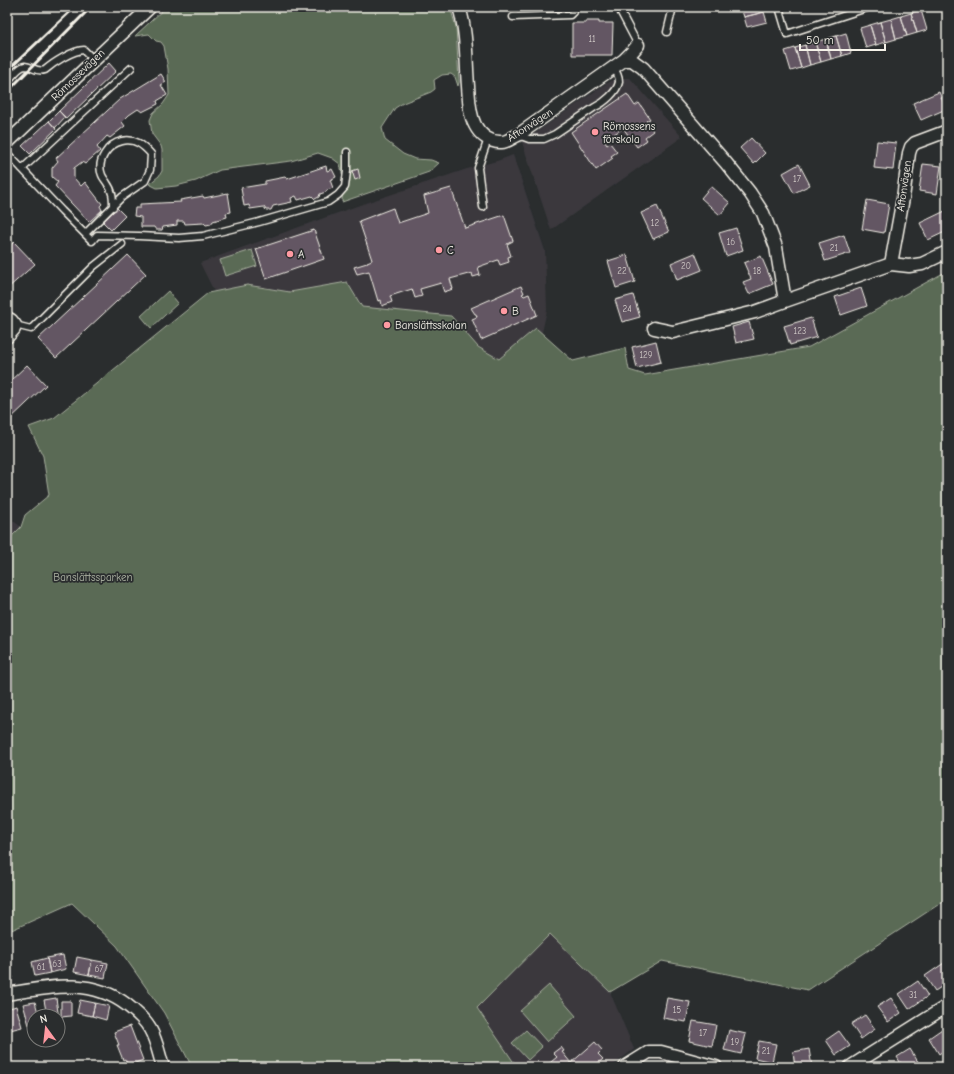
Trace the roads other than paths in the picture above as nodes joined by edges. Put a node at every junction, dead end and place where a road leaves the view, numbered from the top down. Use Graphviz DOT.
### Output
graph roads {
  1 [pos="150,7"];
  2 [pos="459,7"];
  3 [pos="573,7"];
  4 [pos="618,7"];
  5 [pos="673,7"];
  6 [pos="779,7"];
  7 [pos="870,7"];
  8 [pos="513,17"];
  9 [pos="667,32"];
  10 [pos="638,45"];
  11 [pos="94,60"];
  12 [pos="624,60"];
  13 [pos="613,67"];
  14 [pos="131,68"];
  15 [pos="7,82"];
  16 [pos="947,131"];
  17 [pos="518,135"];
  18 [pos="488,139"];
  19 [pos="7,143"];
  20 [pos="7,152"];
  21 [pos="347,152"];
  22 [pos="22,169"];
  23 [pos="113,207"];
  24 [pos="483,207"];
  25 [pos="85,234"];
  26 [pos="122,244"];
  27 [pos="947,252"];
  28 [pos="891,264"];
  29 [pos="785,301"];
  30 [pos="11,322"];
  31 [pos="654,328"];
  32 [pos="7,337"];
  33 [pos="7,994"];
  34 [pos="947,1006"];
  35 [pos="163,1067"];
  36 [pos="625,1067"];
  37 [pos="716,1067"];
  38 [pos="850,1067"];
  1 -- 11 [label="street, Römossevägen"];
  2 -- 18 [label="street"];
  3 -- 8 [label="lane"];
  4 -- 10 [label="lane"];
  5 -- 9 [label="lane"];
  6 -- 7 [label="lane"];
  10 -- 12 [label="street, Aftonvägen"];
  11 -- 15 [label="lane"];
  11 -- 19 [label="street, Römossevägen"];
  12 -- 13 [label="street, Aftonvägen"];
  12 -- 29 [label="street"];
  13 -- 17 [label="street, Aftonvägen"];
  13 -- 17 [label="lane"];
  14 -- 22 [label="lane"];
  16 -- 28 [label="street, Aftonvägen"];
  17 -- 18 [label="street, Aftonvägen"];
  18 -- 24 [label="lane"];
  20 -- 22 [label="lane"];
  21 -- 25 [label="lane"];
  22 -- 25 [label="lane"];
  23 -- 23 [label="lane"];
  23 -- 25 [label="lane"];
  26 -- 30 [label="lane"];
  27 -- 28 [label="street"];
  28 -- 29 [label="street"];
  29 -- 31 [label="street"];
  30 -- 32 [label="street"];
  33 -- 35 [label="street"];
  34 -- 38 [label="street"];
  36 -- 37 [label="street"];
}
